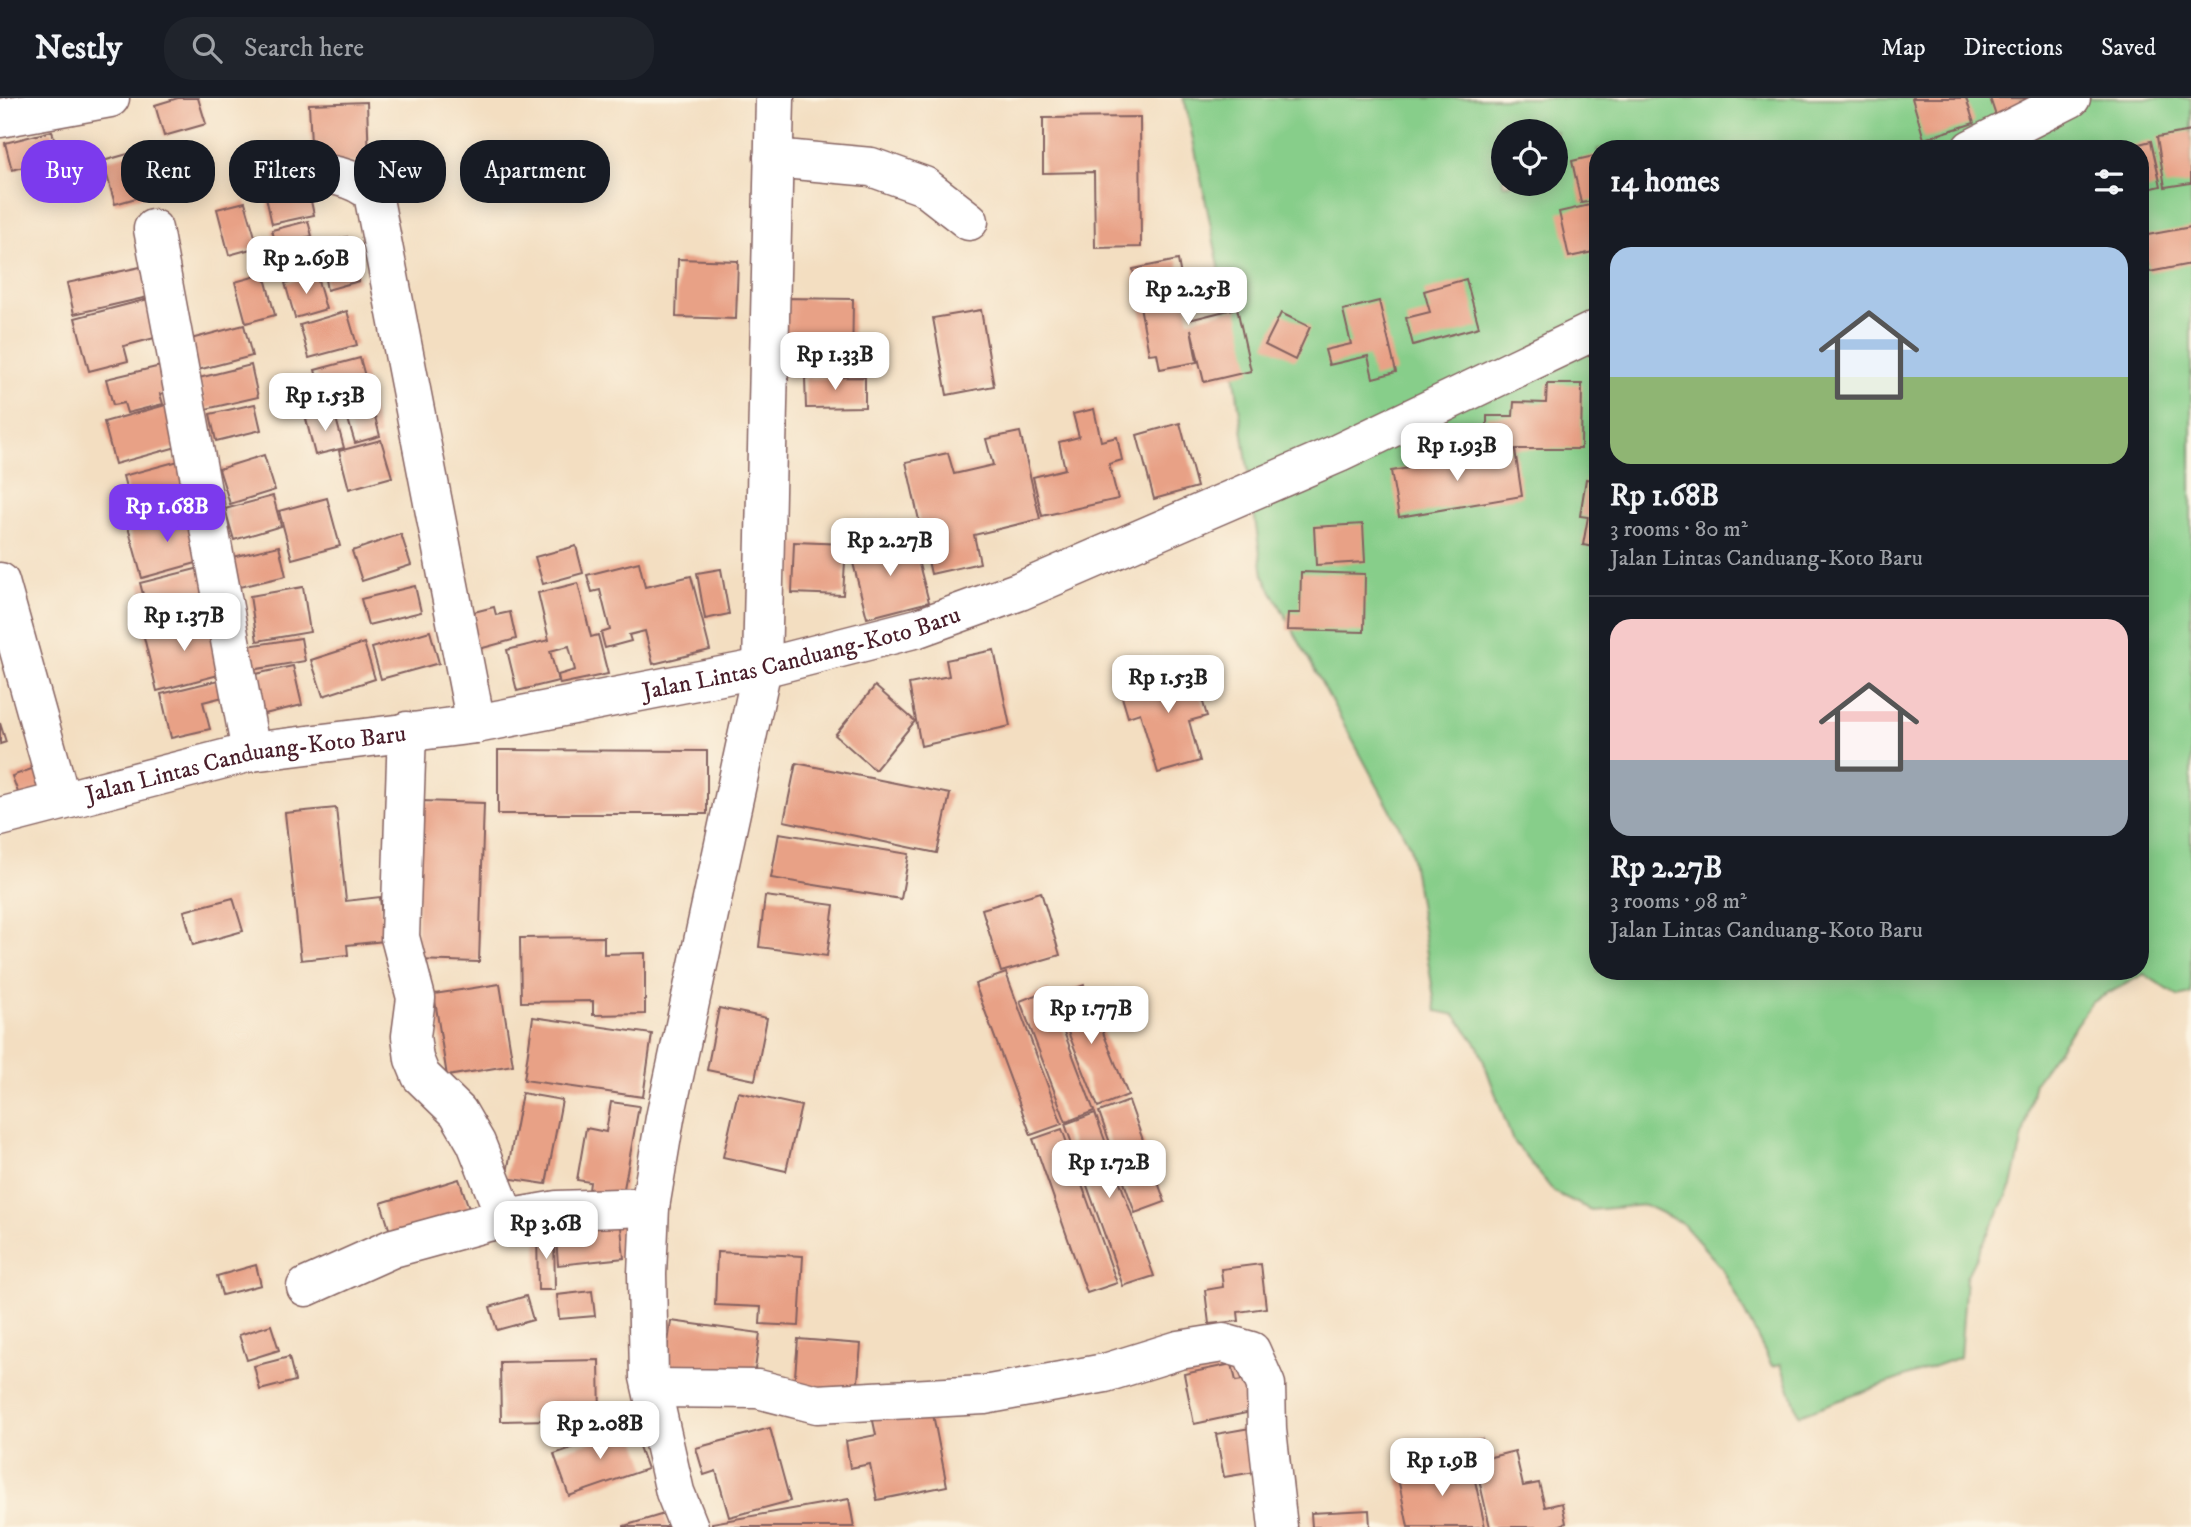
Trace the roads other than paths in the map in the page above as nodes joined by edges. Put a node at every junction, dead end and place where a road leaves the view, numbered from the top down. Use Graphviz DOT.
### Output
graph roads {
  1 [pos="110,98"];
  2 [pos="775,98"];
  3 [pos="2071,98"];
  4 [pos="0,118"];
  5 [pos="1989,140"];
  6 [pos="773,158"];
  7 [pos="340,178"];
  8 [pos="969,221"];
  9 [pos="153,229"];
  10 [pos="1589,333"];
  11 [pos="0,582"];
  12 [pos="762,668"];
  13 [pos="476,724"];
  14 [pos="407,731"];
  15 [pos="251,752"];
  16 [pos="61,800"];
  17 [pos="0,817"];
  18 [pos="650,1207"];
  19 [pos="506,1219"];
  20 [pos="306,1287"];
  21 [pos="652,1388"];
  22 [pos="689,1527"];
  23 [pos="1278,1527"];
  1 -- 4 [label="street"];
  2 -- 6 [label="street"];
  3 -- 5 [label="street"];
  6 -- 8 [label="street"];
  6 -- 12 [label="street"];
  7 -- 13 [label="street"];
  9 -- 15 [label="street"];
  10 -- 12 [label="street, Jalan Lintas Canduang-Koto Baru"];
  11 -- 16 [label="street"];
  12 -- 13 [label="street, Jalan Lintas Canduang-Koto Baru"];
  12 -- 18 [label="street"];
  13 -- 14 [label="street, Jalan Lintas Canduang-Koto Baru"];
  14 -- 15 [label="street, Jalan Lintas Canduang-Koto Baru"];
  14 -- 19 [label="street"];
  15 -- 16 [label="street, Jalan Lintas Canduang-Koto Baru"];
  16 -- 17 [label="street, Jalan Lintas Canduang-Koto Baru"];
  18 -- 19 [label="street"];
  18 -- 21 [label="street"];
  19 -- 20 [label="street"];
  21 -- 22 [label="street"];
  21 -- 23 [label="street"];
}
